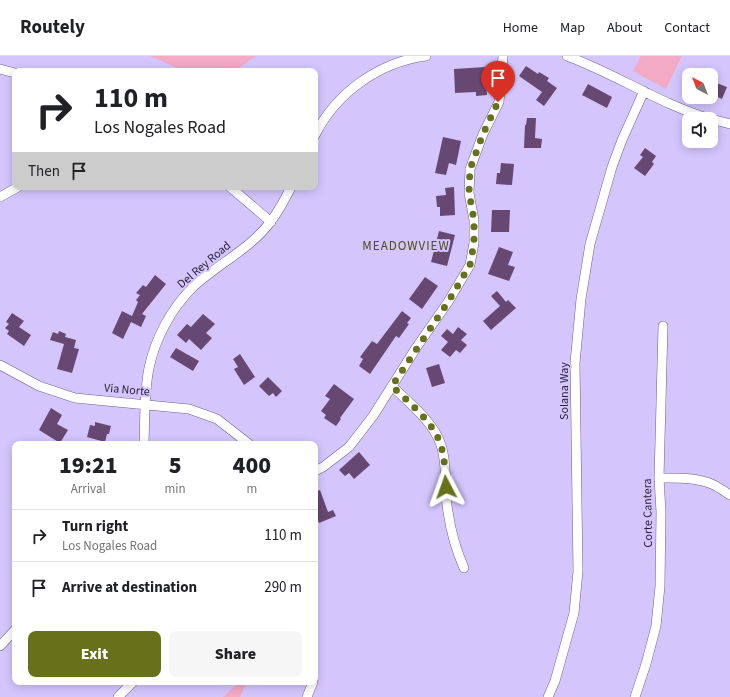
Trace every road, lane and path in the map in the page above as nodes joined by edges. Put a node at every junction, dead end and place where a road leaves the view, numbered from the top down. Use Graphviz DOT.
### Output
graph roads {
  1 [pos="426,56"];
  2 [pos="503,56"];
  3 [pos="567,56"];
  4 [pos="0,69"];
  5 [pos="12,71"];
  6 [pos="644,91"];
  7 [pos="690,112"];
  8 [pos="718,121"];
  9 [pos="730,124"];
  10 [pos="318,129"];
  11 [pos="13,190"];
  12 [pos="234,190"];
  13 [pos="289,190"];
  14 [pos="0,197"];
  15 [pos="271,222"];
  16 [pos="663,326"];
  17 [pos="0,365"];
  18 [pos="392,386"];
  19 [pos="146,404"];
  20 [pos="144,441"];
  21 [pos="245,441"];
  22 [pos="318,470"];
  23 [pos="659,478"];
  24 [pos="730,495"];
  25 [pos="464,568"];
  26 [pos="12,633"];
  27 [pos="0,646"];
  28 [pos="130,685"];
  29 [pos="312,685"];
  30 [pos="118,697"];
  31 [pos="307,697"];
  32 [pos="548,697"];
  33 [pos="635,697"];
  1 -- 10 [label="street"];
  2 -- 18 [label="street"];
  3 -- 6 [label="street"];
  4 -- 5 [label="street"];
  6 -- 7 [label="street"];
  6 -- 32 [label="street, Solana Way"];
  8 -- 9 [label="street"];
  11 -- 14 [label="street"];
  12 -- 15 [label="street"];
  13 -- 15 [label="street, Del Rey Road"];
  15 -- 19 [label="street, Del Rey Road"];
  16 -- 23 [label="street, Corte Cantera"];
  17 -- 19 [label="street, Via Norte"];
  18 -- 22 [label="street"];
  18 -- 25 [label="street"];
  19 -- 20 [label="street, Del Rey Road"];
  19 -- 21 [label="street, Via Norte"];
  23 -- 24 [label="street"];
  23 -- 33 [label="street, Corte Cantera"];
  26 -- 27 [label="street"];
  28 -- 30 [label="street"];
  29 -- 31 [label="street"];
}
